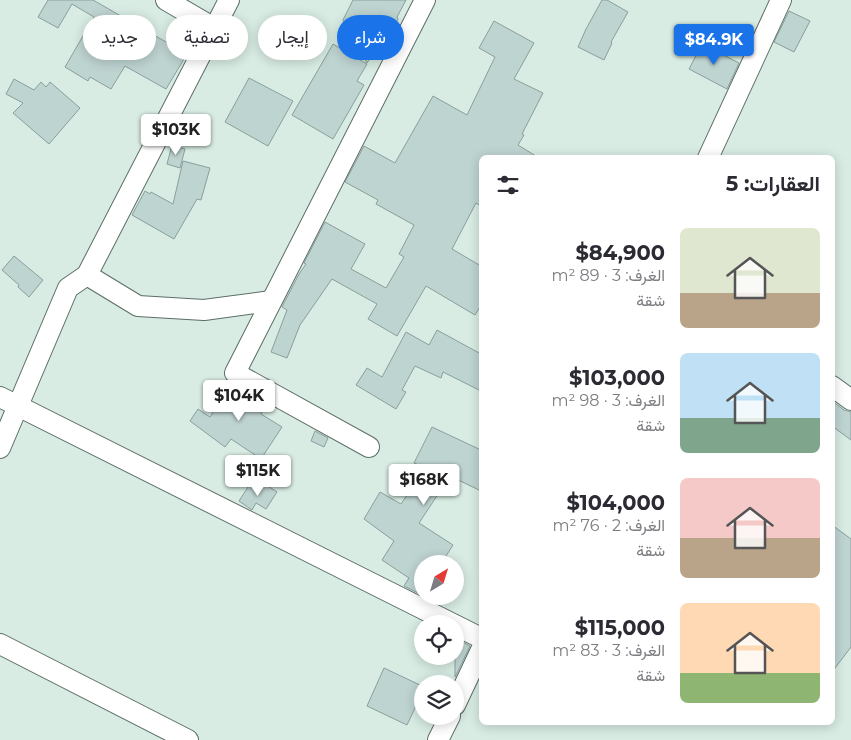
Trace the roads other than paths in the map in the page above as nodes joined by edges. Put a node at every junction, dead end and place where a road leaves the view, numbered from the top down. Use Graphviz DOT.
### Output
graph roads {
  1 [pos="166,0"];
  2 [pos="229,0"];
  3 [pos="425,0"];
  4 [pos="781,0"];
  5 [pos="192,15"];
  6 [pos="221,15"];
  7 [pos="198,60"];
  8 [pos="709,155"];
  9 [pos="87,275"];
  10 [pos="271,301"];
  11 [pos="835,388"];
  12 [pos="851,400"];
  13 [pos="9,402"];
  14 [pos="369,447"];
  15 [pos="0,448"];
  16 [pos="436,615"];
  17 [pos="464,629"];
  18 [pos="479,637"];
  19 [pos="0,644"];
  20 [pos="479,654"];
  21 [pos="464,686"];
  22 [pos="446,725"];
  23 [pos="188,740"];
  24 [pos="438,740"];
  1 -- 5 [label="street"];
  2 -- 6 [label="street"];
  3 -- 10 [label="street"];
  4 -- 8 [label="street"];
  7 -- 9 [label="street"];
  9 -- 10 [label="street"];
  9 -- 13 [label="street"];
  10 -- 14 [label="street"];
  11 -- 12 [label="street"];
  13 -- 15 [label="street"];
  13 -- 16 [label="street"];
  17 -- 18 [label="street"];
  19 -- 23 [label="street"];
  20 -- 21 [label="street"];
  22 -- 24 [label="street"];
}
